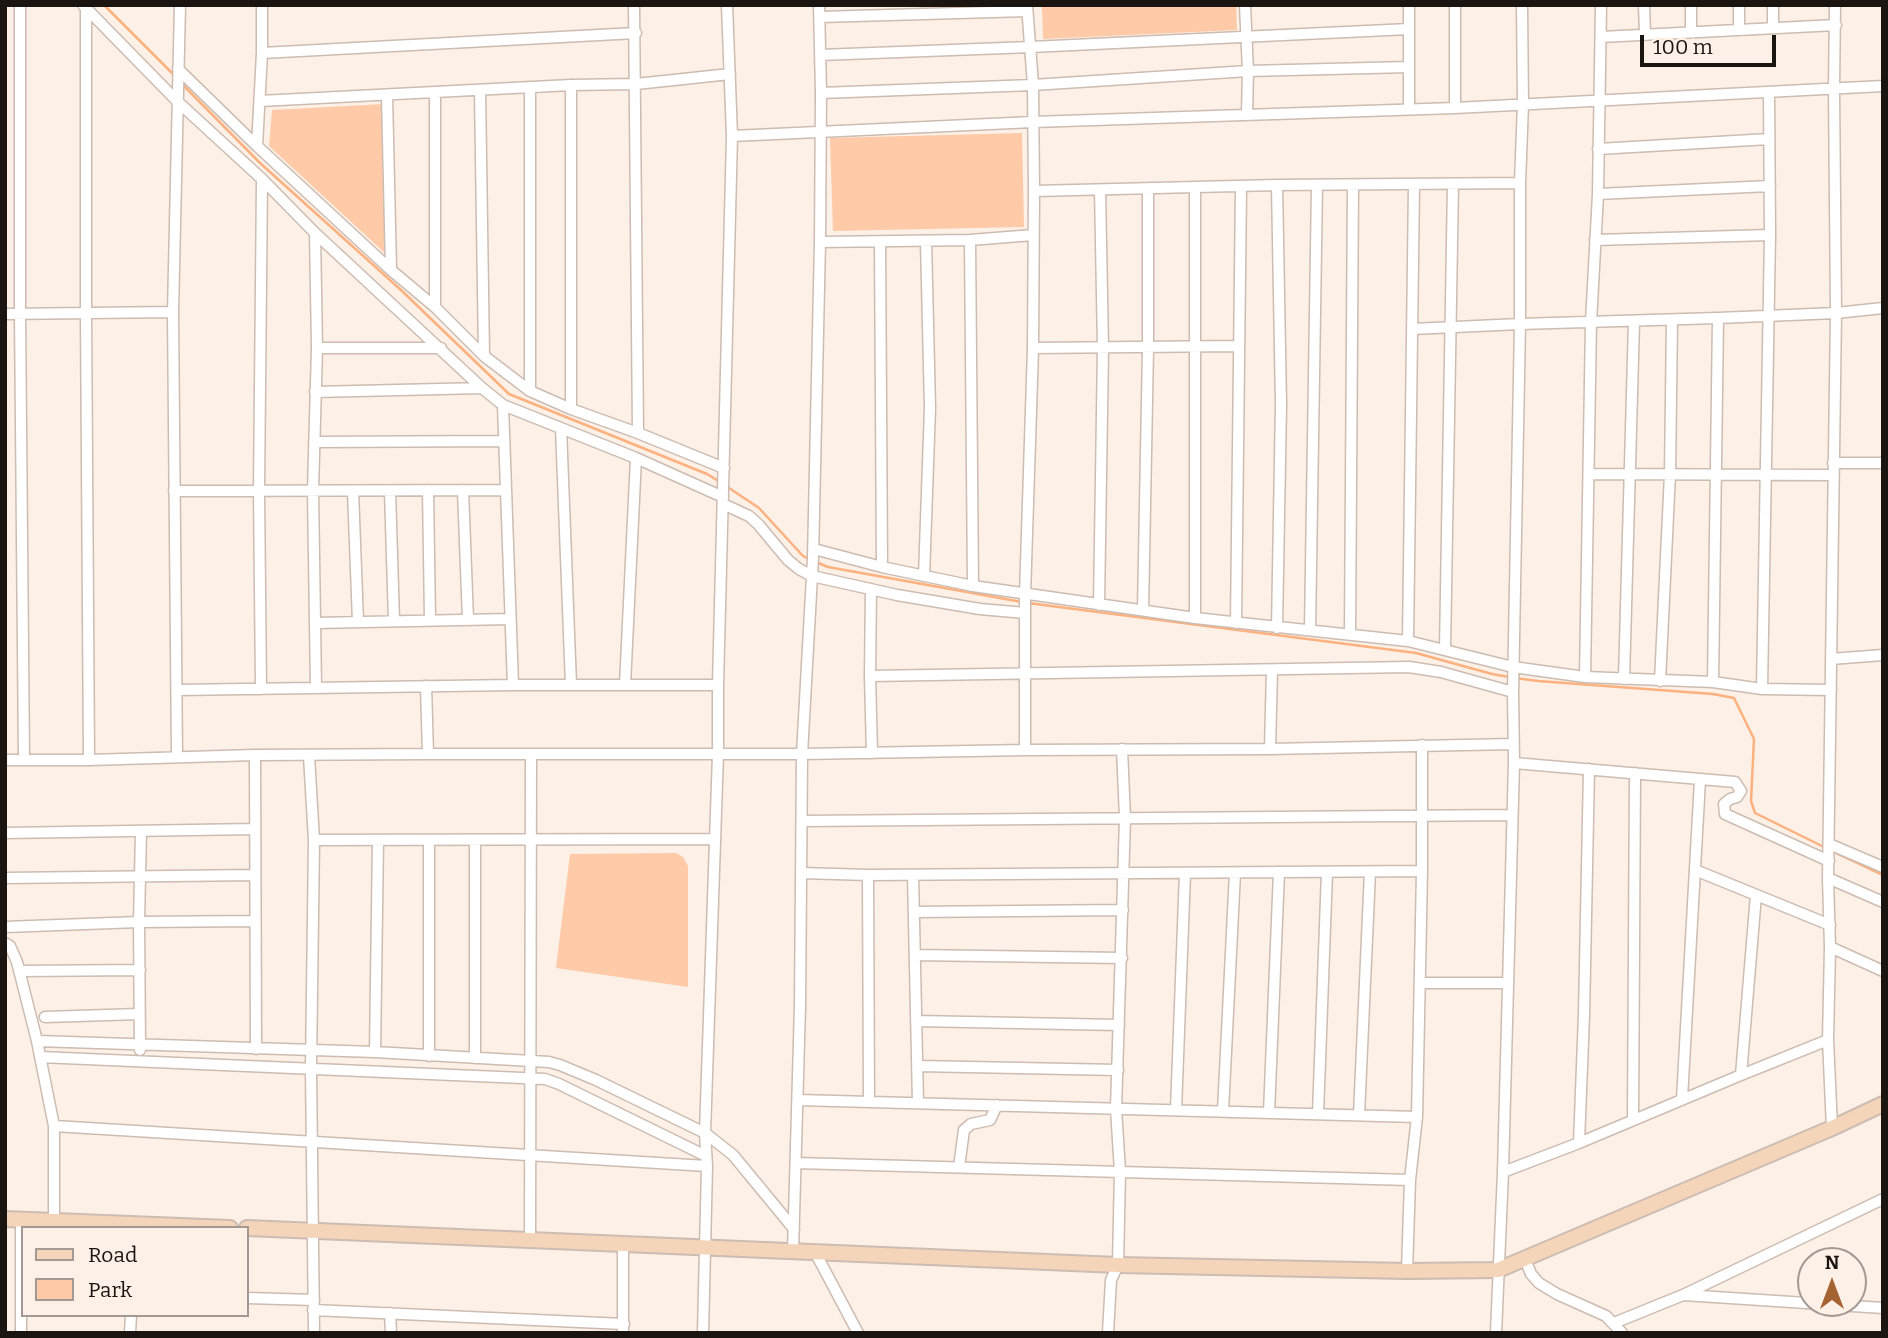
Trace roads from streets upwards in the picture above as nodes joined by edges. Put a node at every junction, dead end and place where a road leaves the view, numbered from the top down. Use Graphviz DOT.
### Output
graph roads {
  1 [pos="20,5"];
  2 [pos="180,5"];
  3 [pos="262,5"];
  4 [pos="634,5"];
  5 [pos="727,5"];
  6 [pos="819,5"];
  7 [pos="1245,5"];
  8 [pos="1409,5"];
  9 [pos="1455,5"];
  10 [pos="1522,5"];
  11 [pos="1601,5"];
  12 [pos="1644,5"];
  13 [pos="1691,5"];
  14 [pos="1739,5"];
  15 [pos="1773,5"];
  16 [pos="1835,5"];
  17 [pos="85,6"];
  18 [pos="1027,8"];
  19 [pos="820,17"];
  20 [pos="1836,25"];
  21 [pos="1773,28"];
  22 [pos="1409,29"];
  23 [pos="1739,30"];
  24 [pos="1691,32"];
  25 [pos="635,33"];
  26 [pos="1645,34"];
  27 [pos="1245,36"];
  28 [pos="1601,37"];
  29 [pos="1031,47"];
  30 [pos="262,52"];
  31 [pos="820,55"];
  32 [pos="1409,67"];
  33 [pos="178,69"];
  34 [pos="1248,71"];
  35 [pos="730,74"];
  36 [pos="636,83"];
  37 [pos="571,85"];
  38 [pos="1033,85"];
  39 [pos="1883,86"];
  40 [pos="530,87"];
  41 [pos="1834,89"];
  42 [pos="480,91"];
  43 [pos="435,92"];
  44 [pos="821,93"];
  45 [pos="1769,93"];
  46 [pos="387,95"];
  47 [pos="260,101"];
  48 [pos="1600,101"];
  49 [pos="178,103"];
  50 [pos="1523,104"];
  51 [pos="1455,108"];
  52 [pos="1409,109"];
  53 [pos="1247,114"];
  54 [pos="1033,122"];
  55 [pos="821,132"];
  56 [pos="732,136"];
  57 [pos="1769,139"];
  58 [pos="257,146"];
  59 [pos="1598,149"];
  60 [pos="262,179"];
  61 [pos="1520,183"];
  62 [pos="1453,184"];
  63 [pos="1278,185"];
  64 [pos="1317,185"];
  65 [pos="1353,185"];
  66 [pos="1414,185"];
  67 [pos="1770,186"];
  68 [pos="1241,187"];
  69 [pos="1195,188"];
  70 [pos="1148,189"];
  71 [pos="1100,190"];
  72 [pos="1034,191"];
  73 [pos="1598,194"];
  74 [pos="315,233"];
  75 [pos="1033,235"];
  76 [pos="1770,235"];
  77 [pos="970,240"];
  78 [pos="1595,240"];
  79 [pos="926,241"];
  80 [pos="820,242"];
  81 [pos="880,242"];
  82 [pos="391,270"];
  83 [pos="435,307"];
  84 [pos="1883,308"];
  85 [pos="173,312"];
  86 [pos="20,313"];
  87 [pos="86,313"];
  88 [pos="1836,313"];
  89 [pos="5,314"];
  90 [pos="1769,316"];
  91 [pos="1718,318"];
  92 [pos="1672,320"];
  93 [pos="1591,322"];
  94 [pos="1634,322"];
  95 [pos="1520,324"];
  96 [pos="1451,328"];
  97 [pos="1412,329"];
  98 [pos="1196,346"];
  99 [pos="1239,346"];
  100 [pos="317,348"];
  101 [pos="440,348"];
  102 [pos="1033,348"];
  103 [pos="1103,348"];
  104 [pos="1148,348"];
  105 [pos="484,356"];
  106 [pos="482,388"];
  107 [pos="530,391"];
  108 [pos="315,392"];
  109 [pos="503,405"];
  110 [pos="571,409"];
  111 [pos="561,428"];
  112 [pos="638,433"];
  113 [pos="504,441"];
  114 [pos="314,442"];
  115 [pos="636,458"];
  116 [pos="1833,463"];
  117 [pos="1883,463"];
  118 [pos="724,468"];
  119 [pos="1589,474"];
  120 [pos="1630,474"];
  121 [pos="1670,474"];
  122 [pos="1714,474"];
  123 [pos="1766,475"];
  124 [pos="1833,475"];
  125 [pos="463,490"];
  126 [pos="505,490"];
  127 [pos="174,491"];
  128 [pos="259,491"];
  129 [pos="313,491"];
  130 [pos="353,491"];
  131 [pos="390,491"];
  132 [pos="428,491"];
  133 [pos="723,500"];
  134 [pos="813,554"];
  135 [pos="882,567"];
  136 [pos="812,573"];
  137 [pos="924,576"];
  138 [pos="973,586"];
  139 [pos="871,589"];
  140 [pos="1025,595"];
  141 [pos="1099,605"];
  142 [pos="1143,610"];
  143 [pos="1025,613"];
  144 [pos="1195,618"];
  145 [pos="510,619"];
  146 [pos="430,620"];
  147 [pos="468,620"];
  148 [pos="394,621"];
  149 [pos="358,622"];
  150 [pos="315,623"];
  151 [pos="1236,623"];
  152 [pos="1277,628"];
  153 [pos="1310,630"];
  154 [pos="1350,634"];
  155 [pos="1408,642"];
  156 [pos="1445,649"];
  157 [pos="1883,655"];
  158 [pos="1831,659"];
  159 [pos="1513,667"];
  160 [pos="1272,670"];
  161 [pos="1025,673"];
  162 [pos="870,676"];
  163 [pos="1585,677"];
  164 [pos="1624,679"];
  165 [pos="1660,681"];
  166 [pos="1713,682"];
  167 [pos="513,685"];
  168 [pos="571,685"];
  169 [pos="625,685"];
  170 [pos="718,685"];
  171 [pos="426,686"];
  172 [pos="316,688"];
  173 [pos="261,689"];
  174 [pos="1762,689"];
  175 [pos="177,690"];
  176 [pos="1831,690"];
  177 [pos="1513,692"];
  178 [pos="1513,744"];
  179 [pos="1422,745"];
  180 [pos="1122,749"];
  181 [pos="1270,749"];
  182 [pos="1025,750"];
  183 [pos="872,753"];
  184 [pos="428,754"];
  185 [pos="531,754"];
  186 [pos="719,754"];
  187 [pos="802,754"];
  188 [pos="255,755"];
  189 [pos="309,756"];
  190 [pos="177,757"];
  191 [pos="5,760"];
  192 [pos="24,760"];
  193 [pos="89,761"];
  194 [pos="1514,764"];
  195 [pos="1589,769"];
  196 [pos="1634,773"];
  197 [pos="1700,780"];
  198 [pos="1512,815"];
  199 [pos="1421,816"];
  200 [pos="1125,818"];
  201 [pos="802,821"];
  202 [pos="254,829"];
  203 [pos="141,831"];
  204 [pos="5,833"];
  205 [pos="715,839"];
  206 [pos="314,840"];
  207 [pos="378,840"];
  208 [pos="429,840"];
  209 [pos="475,840"];
  210 [pos="530,840"];
  211 [pos="1829,844"];
  212 [pos="1829,861"];
  213 [pos="1883,867"];
  214 [pos="1695,870"];
  215 [pos="1422,871"];
  216 [pos="1279,872"];
  217 [pos="1327,872"];
  218 [pos="1370,872"];
  219 [pos="801,873"];
  220 [pos="1125,873"];
  221 [pos="1185,873"];
  222 [pos="1235,873"];
  223 [pos="255,875"];
  224 [pos="868,875"];
  225 [pos="913,875"];
  226 [pos="141,877"];
  227 [pos="5,878"];
  228 [pos="1828,878"];
  229 [pos="1756,895"];
  230 [pos="1883,902"];
  231 [pos="1123,910"];
  232 [pos="914,912"];
  233 [pos="255,921"];
  234 [pos="139,922"];
  235 [pos="1830,925"];
  236 [pos="5,927"];
  237 [pos="5,943"];
  238 [pos="1830,947"];
  239 [pos="915,955"];
  240 [pos="1122,958"];
  241 [pos="140,970"];
  242 [pos="19,971"];
  243 [pos="1883,971"];
  244 [pos="1420,982"];
  245 [pos="1508,983"];
  246 [pos="139,1014"];
  247 [pos="45,1017"];
  248 [pos="917,1021"];
  249 [pos="1119,1025"];
  250 [pos="1828,1040"];
  251 [pos="37,1041"];
  252 [pos="140,1045"];
  253 [pos="256,1049"];
  254 [pos="312,1051"];
  255 [pos="375,1052"];
  256 [pos="429,1056"];
  257 [pos="40,1057"];
  258 [pos="475,1058"];
  259 [pos="530,1060"];
  260 [pos="139,1061"];
  261 [pos="918,1066"];
  262 [pos="311,1068"];
  263 [pos="1118,1070"];
  264 [pos="1741,1074"];
  265 [pos="530,1078"];
  266 [pos="1682,1099"];
  267 [pos="798,1100"];
  268 [pos="869,1101"];
  269 [pos="918,1103"];
  270 [pos="1883,1104"];
  271 [pos="997,1105"];
  272 [pos="1116,1109"];
  273 [pos="1176,1110"];
  274 [pos="1223,1111"];
  275 [pos="1269,1113"];
  276 [pos="1318,1114"];
  277 [pos="1359,1115"];
  278 [pos="1417,1117"];
  279 [pos="1633,1120"];
  280 [pos="54,1126"];
  281 [pos="1832,1128"];
  282 [pos="705,1133"];
  283 [pos="312,1141"];
  284 [pos="1580,1143"];
  285 [pos="530,1154"];
  286 [pos="706,1161"];
  287 [pos="796,1163"];
  288 [pos="959,1167"];
  289 [pos="1120,1171"];
  290 [pos="1503,1172"];
  291 [pos="1409,1180"];
  292 [pos="1883,1199"];
  293 [pos="5,1219"];
  294 [pos="21,1219"];
  295 [pos="54,1224"];
  296 [pos="21,1226"];
  297 [pos="142,1226"];
  298 [pos="248,1228"];
  299 [pos="794,1229"];
  300 [pos="314,1231"];
  301 [pos="530,1240"];
  302 [pos="623,1244"];
  303 [pos="706,1248"];
  304 [pos="793,1251"];
  305 [pos="815,1252"];
  306 [pos="1525,1259"];
  307 [pos="1118,1265"];
  308 [pos="1498,1270"];
  309 [pos="1407,1271"];
  310 [pos="1683,1295"];
  311 [pos="248,1298"];
  312 [pos="314,1305"];
  313 [pos="1883,1308"];
  314 [pos="390,1313"];
  315 [pos="1614,1323"];
  316 [pos="623,1328"];
  317 [pos="314,1333"];
  318 [pos="391,1333"];
  319 [pos="703,1333"];
  320 [pos="858,1333"];
  321 [pos="1108,1333"];
  322 [pos="1496,1333"];
  323 [pos="1622,1333"];
  1 -- 86 [label="street"];
  2 -- 33 [label="street"];
  3 -- 30 [label="street"];
  4 -- 25 [label="street"];
  5 -- 35 [label="street"];
  6 -- 19 [label="street"];
  7 -- 27 [label="street"];
  8 -- 22 [label="street"];
  9 -- 51 [label="street"];
  10 -- 50 [label="street"];
  11 -- 28 [label="street"];
  12 -- 26 [label="street"];
  13 -- 24 [label="street"];
  14 -- 23 [label="street"];
  15 -- 21 [label="street"];
  16 -- 20 [label="street"];
  17 -- 49 [label="street"];
  17 -- 87 [label="street"];
  18 -- 19 [label="street"];
  18 -- 29 [label="street"];
  19 -- 31 [label="street"];
  20 -- 21 [label="street"];
  20 -- 41 [label="street"];
  21 -- 23 [label="street"];
  22 -- 27 [label="street"];
  22 -- 32 [label="street"];
  23 -- 24 [label="street"];
  24 -- 26 [label="street"];
  25 -- 30 [label="street"];
  25 -- 36 [label="street"];
  26 -- 28 [label="street"];
  27 -- 29 [label="street"];
  27 -- 34 [label="street"];
  28 -- 48 [label="street"];
  29 -- 31 [label="street"];
  29 -- 38 [label="street"];
  30 -- 47 [label="street"];
  31 -- 44 [label="street"];
  32 -- 34 [label="street"];
  32 -- 52 [label="street"];
  33 -- 49 [label="street"];
  33 -- 58 [label="street"];
  34 -- 38 [label="street"];
  34 -- 53 [label="street"];
  35 -- 36 [label="street"];
  35 -- 56 [label="street"];
  36 -- 37 [label="street"];
  36 -- 112 [label="street"];
  37 -- 40 [label="street"];
  37 -- 110 [label="street"];
  38 -- 44 [label="street"];
  38 -- 54 [label="street"];
  39 -- 41 [label="street"];
  40 -- 42 [label="street"];
  40 -- 107 [label="street"];
  41 -- 45 [label="street"];
  41 -- 88 [label="street"];
  42 -- 43 [label="street"];
  42 -- 105 [label="street"];
  43 -- 46 [label="street"];
  43 -- 83 [label="street"];
  44 -- 55 [label="street"];
  45 -- 48 [label="street"];
  45 -- 57 [label="street"];
  46 -- 47 [label="street"];
  46 -- 82 [label="street"];
  47 -- 58 [label="street"];
  48 -- 50 [label="street"];
  48 -- 59 [label="street"];
  49 -- 60 [label="street"];
  49 -- 85 [label="street"];
  50 -- 51 [label="street"];
  50 -- 61 [label="street"];
  51 -- 52 [label="street"];
  52 -- 53 [label="street"];
  53 -- 54 [label="street"];
  54 -- 55 [label="street"];
  54 -- 72 [label="street"];
  55 -- 56 [label="street"];
  55 -- 80 [label="street"];
  56 -- 118 [label="street"];
  57 -- 59 [label="street"];
  57 -- 67 [label="street"];
  58 -- 82 [label="street"];
  59 -- 73 [label="street"];
  60 -- 74 [label="street"];
  60 -- 128 [label="street"];
  61 -- 62 [label="street"];
  61 -- 95 [label="street"];
  62 -- 66 [label="street"];
  62 -- 96 [label="street"];
  63 -- 64 [label="street"];
  63 -- 68 [label="street"];
  63 -- 152 [label="street"];
  64 -- 65 [label="street"];
  64 -- 153 [label="street"];
  65 -- 66 [label="street"];
  65 -- 154 [label="street"];
  66 -- 97 [label="street"];
  67 -- 73 [label="street"];
  67 -- 76 [label="street"];
  68 -- 69 [label="street"];
  68 -- 99 [label="street"];
  69 -- 70 [label="street"];
  69 -- 98 [label="street"];
  70 -- 71 [label="street"];
  70 -- 104 [label="street"];
  71 -- 72 [label="street"];
  71 -- 103 [label="street"];
  72 -- 75 [label="street"];
  73 -- 78 [label="street"];
  74 -- 100 [label="street"];
  74 -- 101 [label="street"];
  75 -- 77 [label="street"];
  75 -- 102 [label="street"];
  76 -- 78 [label="street"];
  76 -- 90 [label="street"];
  77 -- 79 [label="street"];
  77 -- 138 [label="street"];
  78 -- 93 [label="street"];
  79 -- 81 [label="street"];
  79 -- 137 [label="street"];
  80 -- 81 [label="street"];
  80 -- 134 [label="street"];
  81 -- 135 [label="street"];
  82 -- 83 [label="street"];
  83 -- 105 [label="street"];
  84 -- 88 [label="street"];
  85 -- 87 [label="street"];
  85 -- 127 [label="street"];
  86 -- 87 [label="street"];
  86 -- 89 [label="street"];
  86 -- 192 [label="street"];
  87 -- 193 [label="street"];
  88 -- 90 [label="street"];
  88 -- 116 [label="street"];
  90 -- 91 [label="street"];
  90 -- 123 [label="street"];
  91 -- 92 [label="street"];
  91 -- 122 [label="street"];
  92 -- 94 [label="street"];
  92 -- 121 [label="street"];
  93 -- 94 [label="street"];
  93 -- 95 [label="street"];
  93 -- 119 [label="street"];
  94 -- 120 [label="street"];
  95 -- 96 [label="street"];
  95 -- 159 [label="street"];
  96 -- 97 [label="street"];
  96 -- 156 [label="street"];
  97 -- 155 [label="street"];
  98 -- 99 [label="street"];
  98 -- 104 [label="street"];
  98 -- 144 [label="street"];
  99 -- 151 [label="street"];
  100 -- 101 [label="street"];
  100 -- 108 [label="street"];
  101 -- 106 [label="street"];
  102 -- 103 [label="street"];
  102 -- 140 [label="street"];
  103 -- 104 [label="street"];
  103 -- 141 [label="street"];
  104 -- 142 [label="street"];
  105 -- 107 [label="street"];
  106 -- 108 [label="street"];
  106 -- 109 [label="street"];
  107 -- 110 [label="street"];
  108 -- 114 [label="street"];
  109 -- 111 [label="street"];
  109 -- 113 [label="street"];
  110 -- 112 [label="street"];
  111 -- 115 [label="street"];
  111 -- 168 [label="street"];
  112 -- 118 [label="street"];
  113 -- 114 [label="street"];
  113 -- 126 [label="street"];
  114 -- 129 [label="street"];
  115 -- 133 [label="street"];
  115 -- 169 [label="street"];
  116 -- 117 [label="street"];
  116 -- 124 [label="street"];
  118 -- 133 [label="street"];
  119 -- 120 [label="street"];
  119 -- 163 [label="street"];
  120 -- 121 [label="street"];
  120 -- 164 [label="street"];
  121 -- 122 [label="street"];
  121 -- 165 [label="street"];
  122 -- 123 [label="street"];
  122 -- 166 [label="street"];
  123 -- 124 [label="street"];
  123 -- 174 [label="street"];
  124 -- 158 [label="street"];
  125 -- 126 [label="street"];
  125 -- 132 [label="street"];
  125 -- 147 [label="street"];
  126 -- 145 [label="street"];
  127 -- 128 [label="street"];
  127 -- 175 [label="street"];
  128 -- 129 [label="street"];
  128 -- 173 [label="street"];
  129 -- 130 [label="street"];
  129 -- 150 [label="street"];
  130 -- 131 [label="street"];
  130 -- 149 [label="street"];
  131 -- 132 [label="street"];
  131 -- 148 [label="street"];
  132 -- 146 [label="street"];
  133 -- 136 [label="street"];
  133 -- 170 [label="street"];
  134 -- 135 [label="street"];
  134 -- 136 [label="street"];
  135 -- 137 [label="street"];
  136 -- 139 [label="street"];
  136 -- 187 [label="street"];
  137 -- 138 [label="street"];
  138 -- 140 [label="street"];
  139 -- 143 [label="street"];
  139 -- 162 [label="street"];
  140 -- 141 [label="street"];
  140 -- 143 [label="street"];
  141 -- 142 [label="street"];
  142 -- 144 [label="street"];
  143 -- 161 [label="street"];
  144 -- 151 [label="street"];
  145 -- 147 [label="street"];
  145 -- 167 [label="street"];
  146 -- 147 [label="street"];
  146 -- 148 [label="street"];
  148 -- 149 [label="street"];
  149 -- 150 [label="street"];
  150 -- 172 [label="street"];
  151 -- 152 [label="street"];
  152 -- 153 [label="street"];
  153 -- 154 [label="street"];
  154 -- 155 [label="street"];
  155 -- 156 [label="street"];
  156 -- 159 [label="street"];
  157 -- 158 [label="street"];
  158 -- 176 [label="street"];
  159 -- 163 [label="street"];
  159 -- 177 [label="street"];
  160 -- 161 [label="street"];
  160 -- 177 [label="street"];
  160 -- 181 [label="street"];
  161 -- 162 [label="street"];
  161 -- 182 [label="street"];
  162 -- 183 [label="street"];
  163 -- 164 [label="street"];
  164 -- 165 [label="street"];
  165 -- 166 [label="street"];
  166 -- 174 [label="street"];
  167 -- 168 [label="street"];
  167 -- 171 [label="street"];
  168 -- 169 [label="street"];
  169 -- 170 [label="street"];
  170 -- 186 [label="street"];
  171 -- 172 [label="street"];
  171 -- 184 [label="street"];
  172 -- 173 [label="street"];
  173 -- 175 [label="street"];
  174 -- 176 [label="street"];
  175 -- 190 [label="street"];
  176 -- 211 [label="street"];
  177 -- 178 [label="street"];
  178 -- 179 [label="street"];
  178 -- 194 [label="street"];
  179 -- 181 [label="street"];
  179 -- 199 [label="street"];
  180 -- 181 [label="street"];
  180 -- 182 [label="street"];
  180 -- 200 [label="street"];
  182 -- 183 [label="street"];
  183 -- 187 [label="street"];
  184 -- 185 [label="street"];
  184 -- 189 [label="street"];
  185 -- 186 [label="street"];
  185 -- 210 [label="street"];
  186 -- 187 [label="street"];
  186 -- 205 [label="street"];
  187 -- 201 [label="street"];
  188 -- 189 [label="street"];
  188 -- 190 [label="street"];
  188 -- 202 [label="street"];
  189 -- 206 [label="street"];
  190 -- 193 [label="street"];
  191 -- 192 [label="street"];
  192 -- 193 [label="street"];
  194 -- 195 [label="street"];
  194 -- 198 [label="street"];
  195 -- 196 [label="street"];
  195 -- 284 [label="street"];
  196 -- 197 [label="street"];
  196 -- 279 [label="street"];
  197 -- 212 [label="street"];
  197 -- 214 [label="street"];
  198 -- 199 [label="street"];
  198 -- 245 [label="street"];
  199 -- 200 [label="street"];
  199 -- 215 [label="street"];
  200 -- 201 [label="street"];
  200 -- 220 [label="street"];
  201 -- 219 [label="street"];
  202 -- 203 [label="street"];
  202 -- 223 [label="street"];
  203 -- 204 [label="street"];
  203 -- 226 [label="street"];
  205 -- 210 [label="street"];
  205 -- 282 [label="street"];
  206 -- 207 [label="street"];
  206 -- 254 [label="street"];
  207 -- 208 [label="street"];
  207 -- 255 [label="street"];
  208 -- 209 [label="street"];
  208 -- 256 [label="street"];
  209 -- 210 [label="street"];
  209 -- 258 [label="street"];
  210 -- 259 [label="street"];
  211 -- 212 [label="street"];
  211 -- 213 [label="street"];
  212 -- 228 [label="street"];
  214 -- 229 [label="street"];
  214 -- 266 [label="street"];
  215 -- 218 [label="street"];
  215 -- 244 [label="street"];
  216 -- 217 [label="street"];
  216 -- 222 [label="street"];
  216 -- 275 [label="street"];
  217 -- 218 [label="street"];
  217 -- 276 [label="street"];
  218 -- 277 [label="street"];
  219 -- 224 [label="street"];
  219 -- 267 [label="street"];
  220 -- 221 [label="street"];
  220 -- 225 [label="street"];
  220 -- 231 [label="street"];
  221 -- 222 [label="street"];
  221 -- 273 [label="street"];
  222 -- 274 [label="street"];
  223 -- 226 [label="street"];
  223 -- 233 [label="street"];
  224 -- 225 [label="street"];
  224 -- 268 [label="street"];
  225 -- 232 [label="street"];
  226 -- 227 [label="street"];
  226 -- 234 [label="street"];
  228 -- 230 [label="street"];
  228 -- 235 [label="street"];
  229 -- 235 [label="street"];
  229 -- 264 [label="street"];
  231 -- 232 [label="street"];
  231 -- 240 [label="street"];
  232 -- 239 [label="street"];
  233 -- 234 [label="street"];
  233 -- 253 [label="street"];
  234 -- 236 [label="street"];
  234 -- 241 [label="street"];
  235 -- 238 [label="street"];
  237 -- 242 [label="street"];
  238 -- 243 [label="street"];
  238 -- 250 [label="street"];
  239 -- 240 [label="street"];
  239 -- 248 [label="street"];
  240 -- 249 [label="street"];
  241 -- 242 [label="street"];
  241 -- 246 [label="street"];
  242 -- 251 [label="street"];
  244 -- 245 [label="street"];
  244 -- 278 [label="street"];
  245 -- 290 [label="street"];
  246 -- 247 [label="street"];
  246 -- 252 [label="street"];
  248 -- 249 [label="street"];
  248 -- 261 [label="street"];
  249 -- 263 [label="street"];
  250 -- 264 [label="street"];
  250 -- 281 [label="street"];
  251 -- 252 [label="street"];
  251 -- 257 [label="street"];
  252 -- 253 [label="street"];
  252 -- 260 [label="street"];
  253 -- 254 [label="street"];
  254 -- 255 [label="street"];
  254 -- 262 [label="street"];
  255 -- 256 [label="street"];
  256 -- 258 [label="street"];
  257 -- 260 [label="street"];
  257 -- 280 [label="street"];
  258 -- 259 [label="street"];
  259 -- 265 [label="street"];
  259 -- 282 [label="street"];
  260 -- 262 [label="street"];
  261 -- 263 [label="street"];
  261 -- 269 [label="street"];
  262 -- 265 [label="street"];
  262 -- 283 [label="street"];
  263 -- 272 [label="street"];
  264 -- 266 [label="street"];
  265 -- 285 [label="street"];
  265 -- 286 [label="street"];
  266 -- 279 [label="street"];
  267 -- 268 [label="street"];
  267 -- 287 [label="street"];
  268 -- 269 [label="street"];
  269 -- 271 [label="street"];
  270 -- 281 [label="street"];
  271 -- 272 [label="street"];
  271 -- 288 [label="street"];
  272 -- 273 [label="street"];
  272 -- 289 [label="street"];
  273 -- 274 [label="street"];
  274 -- 275 [label="street"];
  275 -- 276 [label="street"];
  276 -- 277 [label="street"];
  277 -- 278 [label="street"];
  278 -- 291 [label="street"];
  279 -- 284 [label="street"];
  280 -- 283 [label="street"];
  280 -- 295 [label="street"];
  281 -- 306 [label="street"];
  282 -- 286 [label="street"];
  282 -- 299 [label="street"];
  283 -- 285 [label="street"];
  283 -- 300 [label="street"];
  284 -- 290 [label="street"];
  285 -- 286 [label="street"];
  285 -- 301 [label="street"];
  286 -- 303 [label="street"];
  287 -- 288 [label="street"];
  287 -- 299 [label="street"];
  288 -- 289 [label="street"];
  289 -- 291 [label="street"];
  289 -- 307 [label="street"];
  290 -- 308 [label="street"];
  291 -- 309 [label="street"];
  292 -- 310 [label="street"];
  293 -- 294 [label="street"];
  294 -- 295 [label="street"];
  294 -- 296 [label="street"];
  295 -- 297 [label="street"];
  298 -- 300 [label="street"];
  299 -- 304 [label="street"];
  300 -- 301 [label="street"];
  300 -- 312 [label="street"];
  301 -- 302 [label="street"];
  302 -- 303 [label="street"];
  302 -- 316 [label="street"];
  303 -- 304 [label="street"];
  303 -- 319 [label="street"];
  304 -- 305 [label="street"];
  305 -- 307 [label="street"];
  305 -- 320 [label="street"];
  306 -- 308 [label="street"];
  306 -- 315 [label="street"];
  307 -- 309 [label="street"];
  307 -- 321 [label="street"];
  308 -- 309 [label="street"];
  308 -- 322 [label="street"];
  310 -- 313 [label="street"];
  310 -- 315 [label="street"];
  311 -- 312 [label="street"];
  312 -- 314 [label="street"];
  312 -- 317 [label="street"];
  314 -- 316 [label="street"];
  314 -- 318 [label="street"];
  315 -- 323 [label="street"];
}
